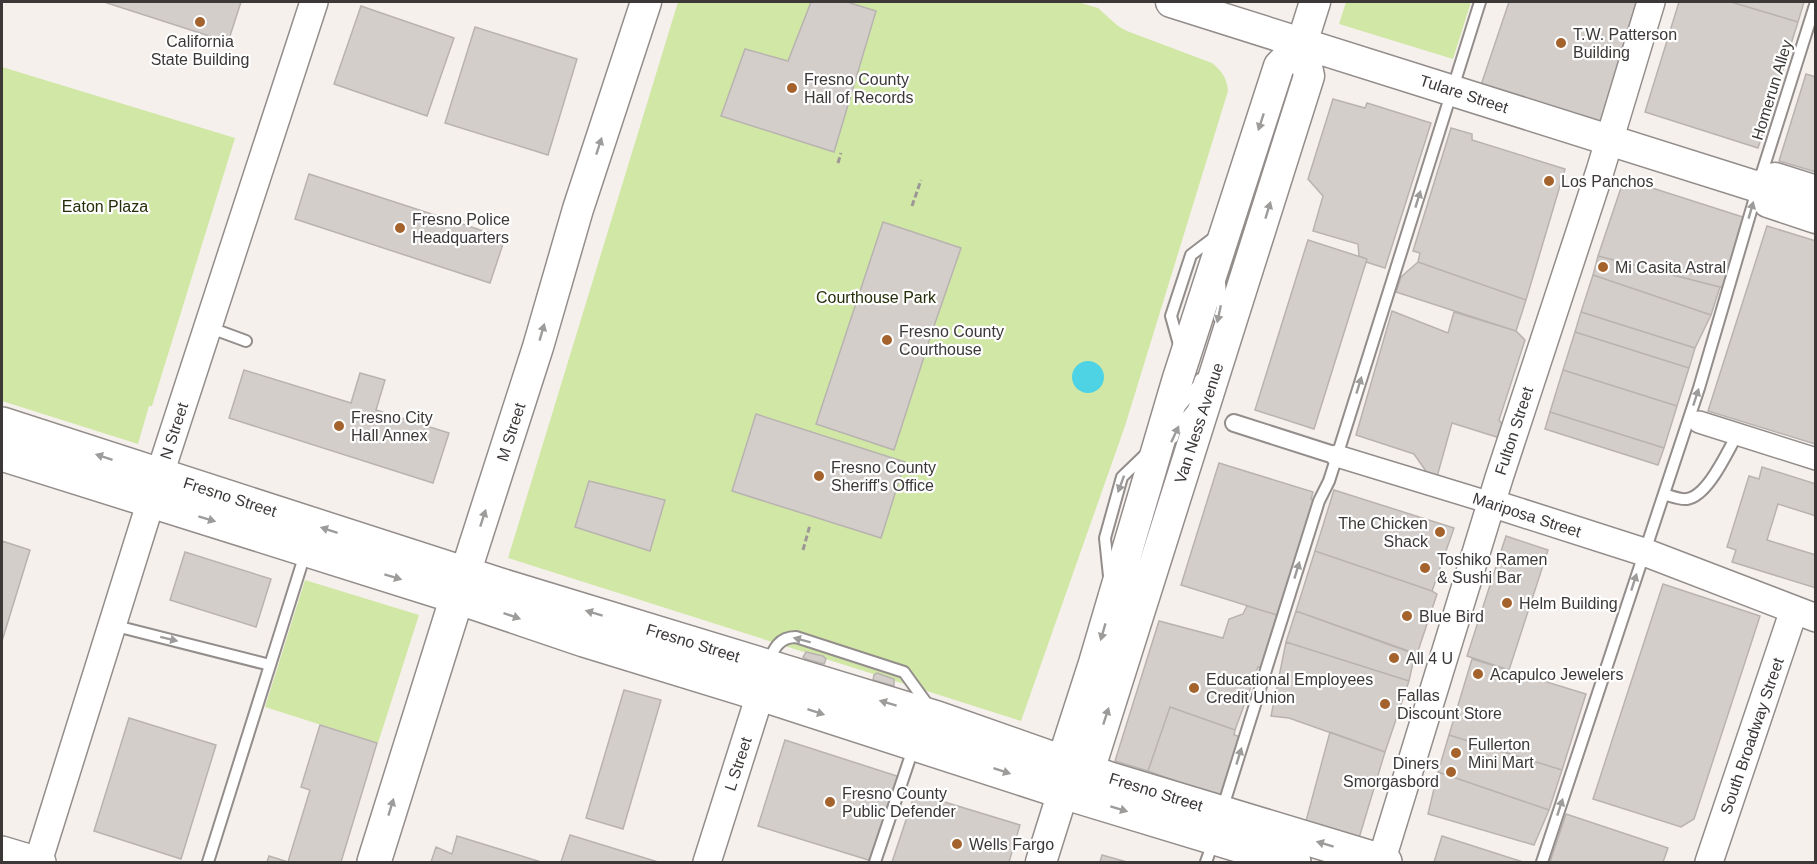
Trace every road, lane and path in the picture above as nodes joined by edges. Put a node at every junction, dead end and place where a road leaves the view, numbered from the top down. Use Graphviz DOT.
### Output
graph roads {
  1 [pos="314,2"];
  2 [pos="646,2"];
  3 [pos="1171,2"];
  4 [pos="1315,2"];
  5 [pos="1480,2"];
  6 [pos="1651,2"];
  7 [pos="1815,2"];
  8 [pos="1302,43"];
  9 [pos="1452,90"];
  10 [pos="1609,139"];
  11 [pos="841,153"];
  12 [pos="1247,162"];
  13 [pos="838,163"];
  14 [pos="921,180"];
  15 [pos="1758,187"];
  16 [pos="1815,191"];
  17 [pos="912,206"];
  18 [pos="1815,218"];
  19 [pos="1228,226"];
  20 [pos="1218,256"];
  21 [pos="1247,288"];
  22 [pos="208,327"];
  23 [pos="1215,330"];
  24 [pos="246,341"];
  25 [pos="1200,370"];
  26 [pos="1699,422"];
  27 [pos="1234,423"];
  28 [pos="2,424"];
  29 [pos="1737,435"];
  30 [pos="2,454"];
  31 [pos="1337,456"];
  32 [pos="1815,459"];
  33 [pos="155,488"];
  34 [pos="1664,494"];
  35 [pos="1491,503"];
  36 [pos="810,525"];
  37 [pos="306,550"];
  38 [pos="803,550"];
  39 [pos="1148,552"];
  40 [pos="1644,552"];
  41 [pos="461,586"];
  42 [pos="1146,594"];
  43 [pos="1805,614"];
  44 [pos="112,625"];
  45 [pos="584,640"];
  46 [pos="730,654"];
  47 [pos="270,665"];
  48 [pos="764,680"];
  49 [pos="915,744"];
  50 [pos="1071,775"];
  51 [pos="1214,837"];
  52 [pos="2,850"];
  53 [pos="39,862"];
  54 [pos="208,862"];
  55 [pos="374,862"];
  56 [pos="707,862"];
  57 [pos="875,862"];
  58 [pos="1041,862"];
  59 [pos="1294,862"];
  60 [pos="1382,862"];
  61 [pos="1542,862"];
  62 [pos="1709,862"];
  1 -- 22 [label="street, N Street"];
  41 -- 2 [label="main road, M Street, one-way"];
  3 -- 8 [label="main road, Tulare Street"];
  4 -- 8 [label="main road, Van Ness Avenue"];
  5 -- 9 [label="lane"];
  6 -- 10 [label="street, Fulton Street"];
  7 -- 15 [label="lane, Homerun Alley"];
  8 -- 9 [label="main road, Tulare Street"];
  8 -- 12 [label="main road, Van Ness Avenue, one-way"];
  21 -- 8 [label="main road, Van Ness Avenue, one-way"];
  9 -- 10 [label="main road, Tulare Street"];
  31 -- 9 [label="lane, one-way"];
  10 -- 15 [label="main road, Tulare Street"];
  10 -- 35 [label="street, Fulton Street"];
  11 -- 13 [label="path"];
  12 -- 19 [label="main road, Van Ness Avenue"];
  12 -- 21 [label="main road"];
  14 -- 17 [label="path"];
  15 -- 16 [label="main road, Tulare Street"];
  15 -- 18 [label="main road, Tulare Street"];
  34 -- 15 [label="lane, Homerun Alley, one-way"];
  19 -- 20 [label="main road, Van Ness Avenue"];
  19 -- 25 [label="lane"];
  20 -- 23 [label="lane, one-way"];
  20 -- 25 [label="main road, Van Ness Avenue"];
  21 -- 25 [label="main road, Van Ness Avenue"];
  22 -- 24 [label="lane"];
  22 -- 33 [label="street, N Street"];
  25 -- 42 [label="main road, Van Ness Avenue"];
  25 -- 50 [label="main road, Van Ness Avenue, one-way"];
  26 -- 29 [label="street"];
  27 -- 31 [label="street, Mariposa Street"];
  33 -- 28 [label="main road, Fresno Street, one-way"];
  29 -- 32 [label="street"];
  29 -- 34 [label="lane"];
  30 -- 33 [label="main road, Fresno Street"];
  31 -- 35 [label="street, Mariposa Street"];
  51 -- 31 [label="lane, one-way"];
  33 -- 37 [label="main road, Fresno Street, one-way"];
  41 -- 33 [label="main road, Fresno Street, one-way"];
  33 -- 44 [label="street, N Street"];
  34 -- 40 [label="lane, Homerun Alley"];
  35 -- 40 [label="street, Mariposa Street"];
  35 -- 60 [label="street, Fulton Street"];
  36 -- 38 [label="path"];
  37 -- 41 [label="main road, Fresno Street, one-way"];
  37 -- 47 [label="lane"];
  39 -- 42 [label="lane"];
  40 -- 43 [label="street, Mariposa Street"];
  61 -- 40 [label="lane, Homerun Alley, one-way"];
  41 -- 45 [label="main road, Fresno Street, one-way"];
  46 -- 41 [label="main road, Fresno Street, one-way"];
  55 -- 41 [label="main road, M Street, one-way"];
  50 -- 42 [label="main road, Van Ness Avenue, one-way"];
  43 -- 62 [label="street, South Broadway Street"];
  44 -- 47 [label="lane, one-way"];
  44 -- 53 [label="street, N Street"];
  45 -- 46 [label="main road"];
  45 -- 48 [label="main road, Fresno Street"];
  46 -- 48 [label="main road, Fresno Street"];
  47 -- 54 [label="lane"];
  48 -- 49 [label="main road, Fresno Street, one-way"];
  50 -- 48 [label="main road, Fresno Street, one-way"];
  48 -- 56 [label="street, L Street"];
  49 -- 50 [label="main road, Fresno Street, one-way"];
  49 -- 57 [label="lane"];
  50 -- 51 [label="main road, Fresno Street"];
  50 -- 58 [label="main road, Van Ness Avenue"];
  51 -- 59 [label="main road, Fresno Street"];
  60 -- 51 [label="main road, Fresno Street, one-way"];
  52 -- 53 [label="street"];
}
